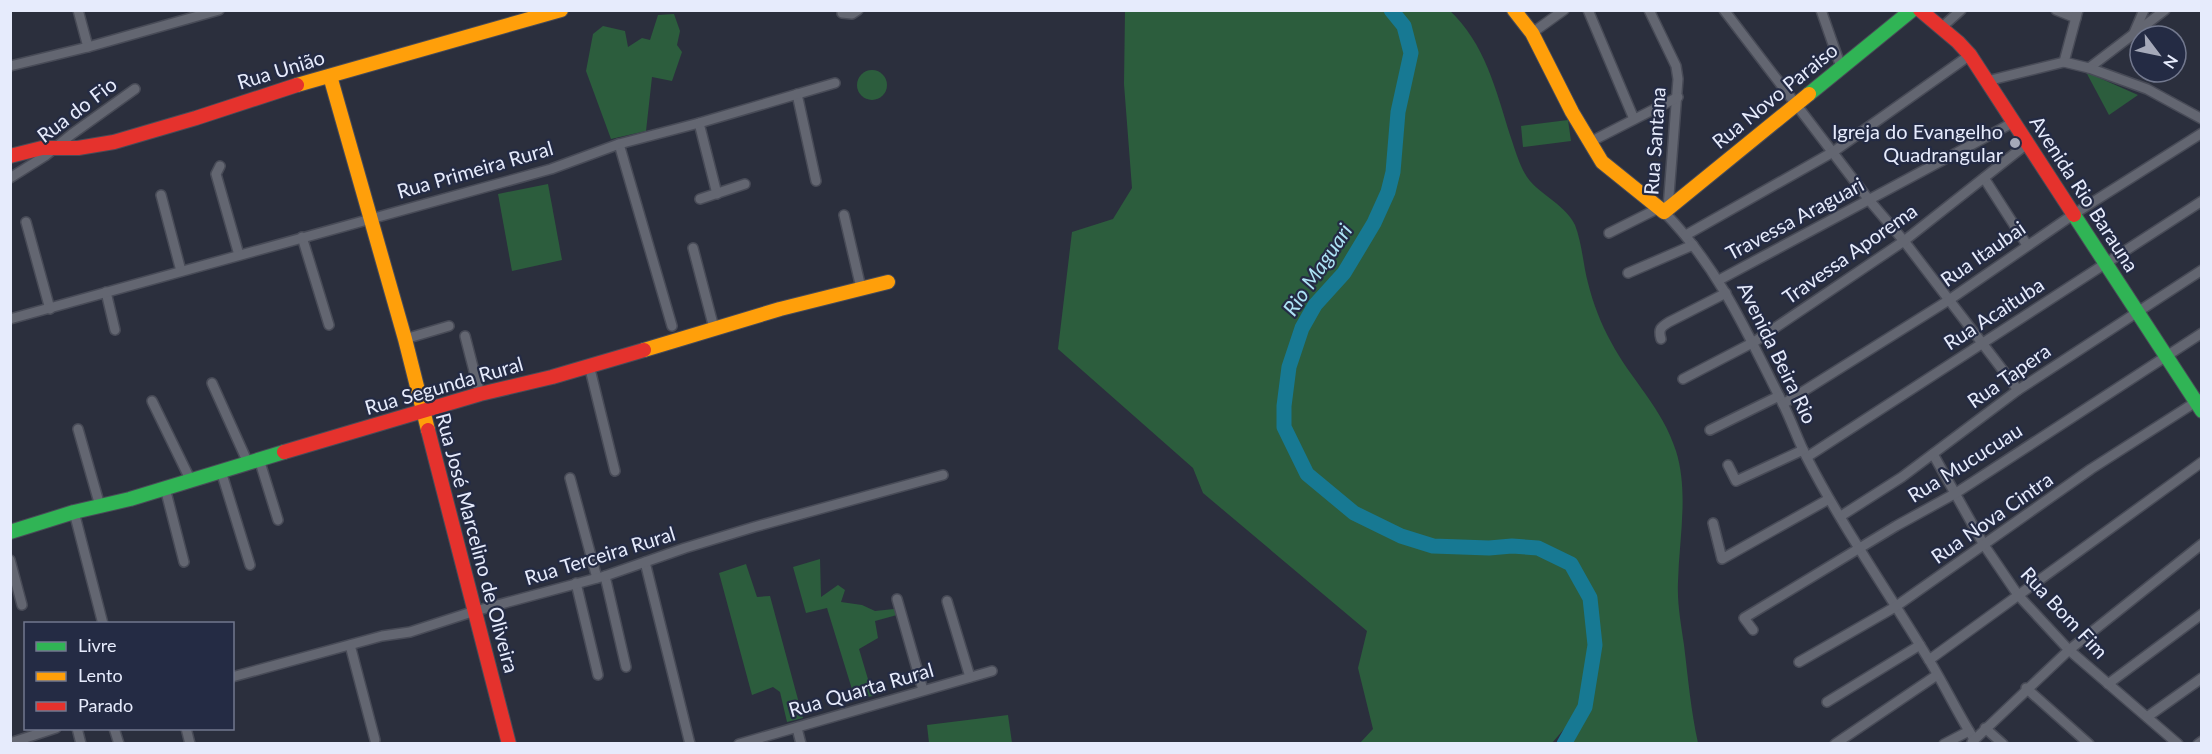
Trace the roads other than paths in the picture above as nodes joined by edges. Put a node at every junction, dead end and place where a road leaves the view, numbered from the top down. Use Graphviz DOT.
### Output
graph roads {
  1 [pos="78,10"];
  2 [pos="219,10"];
  3 [pos="561,10"];
  4 [pos="858,10"];
  5 [pos="1514,10"];
  6 [pos="1564,10"];
  7 [pos="1588,10"];
  8 [pos="1649,10"];
  9 [pos="1724,10"];
  10 [pos="1821,10"];
  11 [pos="1912,10"];
  12 [pos="1920,10"];
  13 [pos="1961,10"];
  14 [pos="2056,10"];
  15 [pos="2144,10"];
  16 [pos="2165,10"];
  17 [pos="842,13"];
  18 [pos="2077,14"];
  19 [pos="2138,24"];
  20 [pos="2146,24"];
  21 [pos="1941,28"];
  22 [pos="1532,33"];
  23 [pos="2128,38"];
  24 [pos="88,47"];
  25 [pos="1970,55"];
  26 [pos="2064,62"];
  27 [pos="10,66"];
  28 [pos="1841,67"];
  29 [pos="2089,68"];
  30 [pos="330,76"];
  31 [pos="1987,81"];
  32 [pos="835,83"];
  33 [pos="135,89"];
  34 [pos="797,94"];
  35 [pos="1678,97"];
  36 [pos="1796,103"];
  37 [pos="2201,117"];
  38 [pos="1634,119"];
  39 [pos="2014,122"];
  40 [pos="699,123"];
  41 [pos="2202,133"];
  42 [pos="1590,142"];
  43 [pos="2028,143"];
  44 [pos="619,144"];
  45 [pos="54,148"];
  46 [pos="1833,152"];
  47 [pos="10,156"];
  48 [pos="220,166"];
  49 [pos="10,178"];
  50 [pos="1984,178"];
  51 [pos="816,181"];
  52 [pos="745,184"];
  53 [pos="717,194"];
  54 [pos="161,195"];
  55 [pos="700,199"];
  56 [pos="1869,200"];
  57 [pos="2202,201"];
  58 [pos="1664,210"];
  59 [pos="2074,214"];
  60 [pos="844,215"];
  61 [pos="370,218"];
  62 [pos="26,222"];
  63 [pos="1609,233"];
  64 [pos="1686,235"];
  65 [pos="302,237"];
  66 [pos="1904,241"];
  67 [pos="1694,245"];
  68 [pos="2027,245"];
  69 [pos="693,248"];
  70 [pos="239,255"];
  71 [pos="2105,263"];
  72 [pos="2202,270"];
  73 [pos="180,271"];
  74 [pos="1628,273"];
  75 [pos="1719,280"];
  76 [pos="888,282"];
  77 [pos="863,290"];
  78 [pos="106,292"];
  79 [pos="1726,293"];
  80 [pos="1949,300"];
  81 [pos="50,309"];
  82 [pos="2138,311"];
  83 [pos="10,319"];
  84 [pos="329,325"];
  85 [pos="450,326"];
  86 [pos="672,326"];
  87 [pos="714,328"];
  88 [pos="115,330"];
  89 [pos="2202,333"];
  90 [pos="465,336"];
  91 [pos="1661,339"];
  92 [pos="1754,342"];
  93 [pos="404,343"];
  94 [pos="1983,344"];
  95 [pos="2166,356"];
  96 [pos="589,364"];
  97 [pos="1683,379"];
  98 [pos="212,383"];
  99 [pos="2018,390"];
  100 [pos="480,394"];
  101 [pos="1781,400"];
  102 [pos="152,401"];
  103 [pos="2199,403"];
  104 [pos="423,412"];
  105 [pos="78,429"];
  106 [pos="1710,430"];
  107 [pos="1805,453"];
  108 [pos="1933,454"];
  109 [pos="254,461"];
  110 [pos="2202,462"];
  111 [pos="1728,465"];
  112 [pos="221,471"];
  113 [pos="615,471"];
  114 [pos="943,475"];
  115 [pos="570,478"];
  116 [pos="190,479"];
  117 [pos="165,488"];
  118 [pos="1956,493"];
  119 [pos="1829,499"];
  120 [pos="100,506"];
  121 [pos="74,512"];
  122 [pos="1841,516"];
  123 [pos="278,520"];
  124 [pos="1713,523"];
  125 [pos="10,532"];
  126 [pos="2202,544"];
  127 [pos="1984,545"];
  128 [pos="1860,549"];
  129 [pos="10,560"];
  130 [pos="184,562"];
  131 [pos="645,562"];
  132 [pos="250,565"];
  133 [pos="601,577"];
  134 [pos="576,584"];
  135 [pos="2018,595"];
  136 [pos="897,598"];
  137 [pos="947,600"];
  138 [pos="22,605"];
  139 [pos="1895,607"];
  140 [pos="475,611"];
  141 [pos="2202,614"];
  142 [pos="102,622"];
  143 [pos="1753,630"];
  144 [pos="350,645"];
  145 [pos="1920,645"];
  146 [pos="2069,650"];
  147 [pos="1929,660"];
  148 [pos="1799,662"];
  149 [pos="626,667"];
  150 [pos="992,670"];
  151 [pos="598,675"];
  152 [pos="1938,675"];
  153 [pos="234,676"];
  154 [pos="970,677"];
  155 [pos="2202,678"];
  156 [pos="2108,684"];
  157 [pos="2026,688"];
  158 [pos="923,690"];
  159 [pos="1827,702"];
  160 [pos="2147,717"];
  161 [pos="797,728"];
  162 [pos="1986,728"];
  163 [pos="1971,738"];
  164 [pos="41,739"];
  165 [pos="375,740"];
  166 [pos="10,743"];
  167 [pos="509,744"];
  168 [pos="690,744"];
  169 [pos="739,744"];
  170 [pos="801,744"];
  171 [pos="1835,744"];
  172 [pos="1944,744"];
  173 [pos="2003,744"];
  174 [pos="2089,744"];
  175 [pos="2178,744"];
  1 -- 24 [label="street"];
  2 -- 24 [label="street"];
  3 -- 30 [label="street, Rua União"];
  4 -- 17 [label="street"];
  5 -- 22 [label="street, Avenida Beira Rio"];
  6 -- 22 [label="street"];
  7 -- 38 [label="street"];
  8 -- 35 [label="street, Rua Santana"];
  9 -- 36 [label="street"];
  10 -- 28 [label="street"];
  11 -- 28 [label="street, Rua Novo Paraiso"];
  12 -- 21 [label="street, Avenida Rio Barauna"];
  13 -- 21 [label="street"];
  14 -- 18 [label="street"];
  15 -- 19 [label="street"];
  16 -- 20 [label="street"];
  18 -- 26 [label="street"];
  21 -- 25 [label="street, Avenida Rio Barauna"];
  22 -- 42 [label="street, Avenida Beira Rio"];
  23 -- 29 [label="street"];
  24 -- 27 [label="street"];
  25 -- 31 [label="street, Avenida Rio Barauna"];
  25 -- 46 [label="street"];
  26 -- 29 [label="street"];
  26 -- 31 [label="street"];
  28 -- 36 [label="street, Rua Novo Paraiso"];
  29 -- 37 [label="street"];
  30 -- 45 [label="street, Rua União"];
  30 -- 61 [label="street, Rua José Marcelino de Oliveira"];
  31 -- 39 [label="street, Avenida Rio Barauna"];
  32 -- 34 [label="street, Rua Primeira Rural"];
  33 -- 45 [label="street, Rua do Fio"];
  34 -- 40 [label="street, Rua Primeira Rural"];
  34 -- 51 [label="street"];
  35 -- 38 [label="street"];
  35 -- 58 [label="street, Rua Santana"];
  36 -- 46 [label="street"];
  36 -- 58 [label="street, Rua Novo Paraiso"];
  38 -- 42 [label="street"];
  39 -- 43 [label="street, Avenida Rio Barauna"];
  39 -- 56 [label="street, Travessa Araguari"];
  40 -- 44 [label="street, Rua Primeira Rural"];
  40 -- 53 [label="street"];
  41 -- 59 [label="street, Rua Itaubai"];
  42 -- 58 [label="street, Avenida Beira Rio"];
  43 -- 50 [label="street, Travessa Aporema"];
  43 -- 59 [label="street, Avenida Rio Barauna"];
  44 -- 61 [label="street, Rua Primeira Rural"];
  44 -- 86 [label="street"];
  45 -- 47 [label="street, Rua União"];
  45 -- 49 [label="street, Rua do Fio"];
  46 -- 56 [label="street"];
  46 -- 64 [label="street"];
  48 -- 70 [label="street"];
  50 -- 66 [label="street, Travessa Aporema"];
  50 -- 68 [label="street"];
  52 -- 53 [label="street"];
  53 -- 55 [label="street"];
  54 -- 73 [label="street"];
  56 -- 66 [label="street"];
  56 -- 75 [label="street, Travessa Araguari"];
  57 -- 71 [label="street, Rua Acaituba"];
  58 -- 63 [label="street"];
  58 -- 64 [label="street, Avenida Beira Rio"];
  59 -- 68 [label="street, Rua Itaubai"];
  59 -- 71 [label="street, Avenida Rio Barauna"];
  60 -- 77 [label="street"];
  61 -- 65 [label="street, Rua Primeira Rural"];
  61 -- 93 [label="street, Rua José Marcelino de Oliveira"];
  62 -- 81 [label="street"];
  64 -- 67 [label="street, Avenida Beira Rio"];
  65 -- 70 [label="street, Rua Primeira Rural"];
  65 -- 84 [label="street"];
  66 -- 80 [label="street"];
  66 -- 92 [label="street, Travessa Aporema"];
  67 -- 74 [label="street"];
  67 -- 75 [label="street, Avenida Beira Rio"];
  68 -- 80 [label="street, Rua Itaubai"];
  69 -- 87 [label="street"];
  70 -- 73 [label="street, Rua Primeira Rural"];
  71 -- 82 [label="street, Avenida Rio Barauna"];
  71 -- 94 [label="street, Rua Acaituba"];
  72 -- 82 [label="street, Rua Tapera"];
  73 -- 78 [label="street, Rua Primeira Rural"];
  75 -- 79 [label="street, Avenida Beira Rio"];
  76 -- 77 [label="street, Rua Segunda Rural"];
  77 -- 87 [label="street, Rua Segunda Rural"];
  78 -- 81 [label="street, Rua Primeira Rural"];
  78 -- 88 [label="street"];
  79 -- 91 [label="street, Travessa Araguari"];
  79 -- 92 [label="street, Avenida Beira Rio"];
  80 -- 94 [label="street"];
  80 -- 101 [label="street, Rua Itaubai"];
  81 -- 83 [label="street, Rua Primeira Rural"];
  82 -- 95 [label="street, Avenida Rio Barauna"];
  82 -- 99 [label="street, Rua Tapera"];
  85 -- 93 [label="street"];
  87 -- 96 [label="street, Rua Segunda Rural"];
  89 -- 95 [label="street, Rua Mucucuau"];
  90 -- 100 [label="street"];
  92 -- 97 [label="street, Travessa Aporema"];
  92 -- 101 [label="street, Avenida Beira Rio"];
  93 -- 104 [label="street, Rua José Marcelino de Oliveira"];
  94 -- 99 [label="street"];
  94 -- 107 [label="street, Rua Acaituba"];
  95 -- 103 [label="street, Avenida Rio Barauna"];
  95 -- 118 [label="street, Rua Mucucuau"];
  96 -- 100 [label="street, Rua Segunda Rural"];
  96 -- 113 [label="street"];
  98 -- 109 [label="street"];
  99 -- 108 [label="street, Rua Tapera"];
  100 -- 104 [label="street, Rua Segunda Rural"];
  101 -- 106 [label="street, Rua Itaubai"];
  101 -- 107 [label="street, Avenida Beira Rio"];
  102 -- 116 [label="street"];
  103 -- 127 [label="street, Rua Nova Cintra"];
  104 -- 109 [label="street, Rua Segunda Rural"];
  104 -- 140 [label="street, Rua José Marcelino de Oliveira"];
  105 -- 120 [label="street"];
  107 -- 111 [label="street, Rua Acaituba"];
  107 -- 119 [label="street, Avenida Beira Rio"];
  108 -- 118 [label="street, Rua Bom Fim"];
  108 -- 122 [label="street, Rua Tapera"];
  109 -- 112 [label="street, Rua Segunda Rural"];
  109 -- 123 [label="street"];
  110 -- 135 [label="street"];
  112 -- 116 [label="street, Rua Segunda Rural"];
  112 -- 132 [label="street"];
  114 -- 131 [label="street, Rua Terceira Rural"];
  115 -- 133 [label="street"];
  116 -- 117 [label="street, Rua Segunda Rural"];
  117 -- 120 [label="street, Rua Segunda Rural"];
  117 -- 130 [label="street"];
  118 -- 127 [label="street, Rua Bom Fim"];
  118 -- 128 [label="street, Rua Mucucuau"];
  119 -- 122 [label="street, Avenida Beira Rio"];
  119 -- 124 [label="street"];
  120 -- 121 [label="street, Rua Segunda Rural"];
  121 -- 125 [label="street, Rua Segunda Rural"];
  121 -- 142 [label="street"];
  122 -- 128 [label="street, Avenida Beira Rio"];
  126 -- 146 [label="street"];
  127 -- 135 [label="street, Rua Bom Fim"];
  127 -- 139 [label="street, Rua Nova Cintra"];
  128 -- 139 [label="street, Avenida Beira Rio"];
  128 -- 143 [label="street, Rua Mucucuau"];
  129 -- 138 [label="street"];
  131 -- 133 [label="street, Rua Terceira Rural"];
  131 -- 168 [label="street"];
  133 -- 134 [label="street, Rua Terceira Rural"];
  133 -- 149 [label="street"];
  134 -- 140 [label="street, Rua Terceira Rural"];
  134 -- 151 [label="street"];
  135 -- 146 [label="street, Rua Bom Fim"];
  135 -- 147 [label="street"];
  136 -- 158 [label="street"];
  137 -- 154 [label="street"];
  139 -- 145 [label="street, Avenida Beira Rio"];
  139 -- 148 [label="street, Rua Nova Cintra"];
  140 -- 144 [label="street, Rua Terceira Rural"];
  140 -- 167 [label="street, Rua José Marcelino de Oliveira"];
  141 -- 156 [label="street"];
  144 -- 153 [label="street, Rua Terceira Rural"];
  144 -- 165 [label="street"];
  145 -- 147 [label="street, Avenida Beira Rio"];
  145 -- 159 [label="street"];
  146 -- 156 [label="street, Rua Bom Fim"];
  146 -- 157 [label="street"];
  147 -- 152 [label="street, Avenida Beira Rio"];
  150 -- 154 [label="street, Rua Quarta Rural"];
  152 -- 163 [label="street, Avenida Beira Rio"];
  152 -- 171 [label="street"];
  154 -- 158 [label="street, Rua Quarta Rural"];
  155 -- 160 [label="street"];
  156 -- 160 [label="street, Rua Bom Fim"];
  157 -- 162 [label="street"];
  157 -- 174 [label="street"];
  158 -- 161 [label="street, Rua Quarta Rural"];
  160 -- 175 [label="street, Rua Bom Fim"];
  161 -- 169 [label="street, Rua Quarta Rural"];
  161 -- 170 [label="street"];
  162 -- 163 [label="street"];
  162 -- 173 [label="street"];
  163 -- 172 [label="street"];
  164 -- 166 [label="street"];
}
